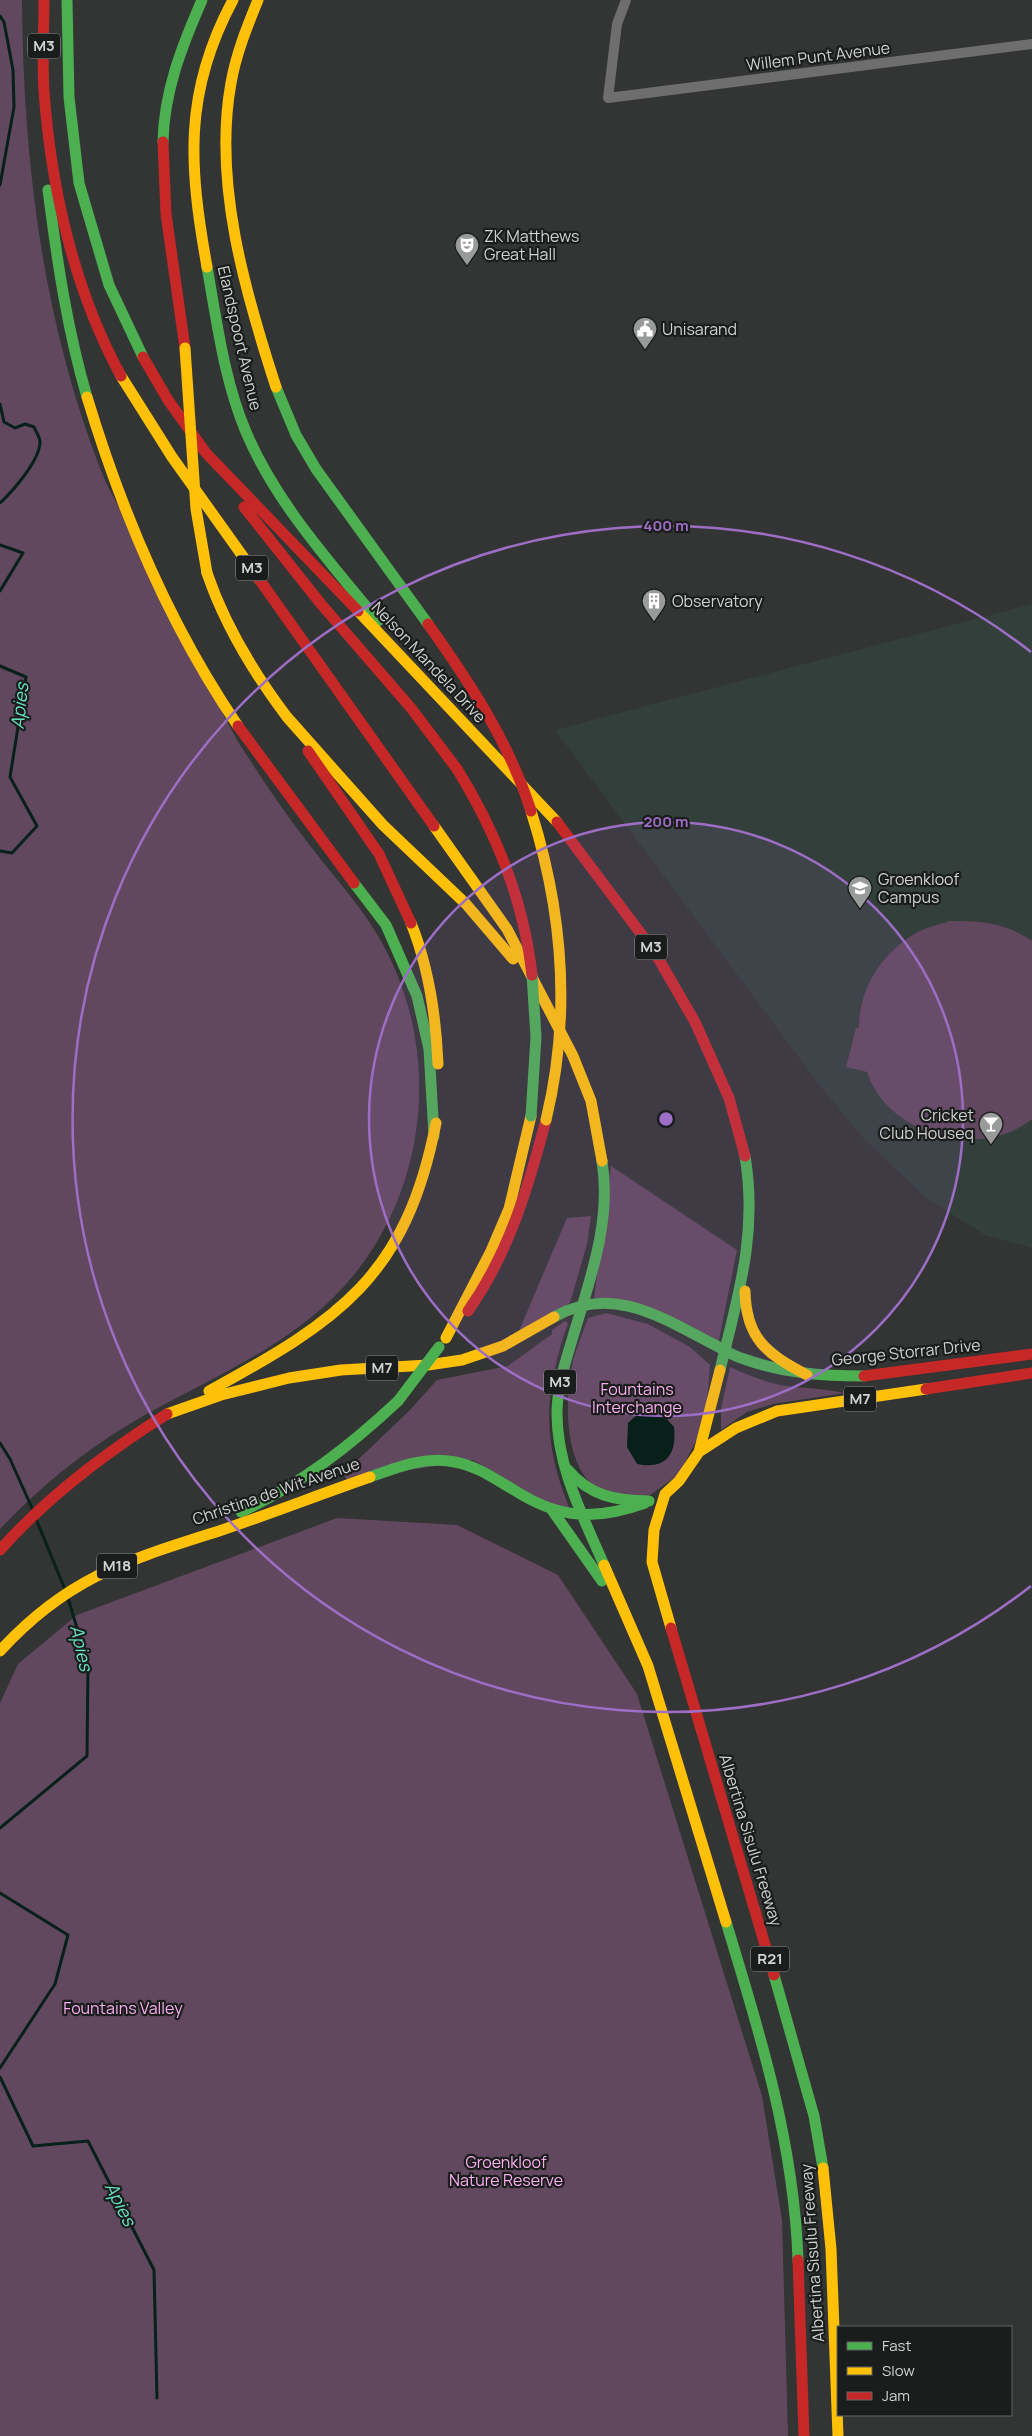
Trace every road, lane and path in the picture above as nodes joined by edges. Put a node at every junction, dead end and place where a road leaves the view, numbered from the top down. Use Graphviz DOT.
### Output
graph roads {
  1 [pos="44,0"];
  2 [pos="67,0"];
  3 [pos="202,0"];
  4 [pos="233,0"];
  5 [pos="258,0"];
  6 [pos="626,0"];
  7 [pos="1032,44"];
  8 [pos="44,91"];
  9 [pos="206,453"];
  10 [pos="432,688"];
  11 [pos="287,717"];
  12 [pos="548,1006"];
  13 [pos="434,1136"];
  14 [pos="746,1264"];
  15 [pos="584,1304"];
  16 [pos="443,1343"];
  17 [pos="726,1352"];
  18 [pos="1032,1354"];
  19 [pos="1032,1373"];
  20 [pos="807,1375"];
  21 [pos="173,1411"];
  22 [pos="699,1452"];
  23 [pos="563,1463"];
  24 [pos="665,1494"];
  25 [pos="649,1501"];
  26 [pos="552,1510"];
  27 [pos="582,1515"];
  28 [pos="188,1538"];
  29 [pos="0,1550"];
  30 [pos="625,1609"];
  31 [pos="0,1651"];
  32 [pos="837,2409"];
  33 [pos="837,2416"];
  34 [pos="804,2436"];
  35 [pos="838,2436"];
  1 -- 8 [label="main road, M3"];
  2 -- 9 [label="main road, Nelson Mandela Drive / M3"];
  3 -- 11 [label="main road, bridge"];
  4 -- 10 [label="main road, Elandspoort Avenue"];
  5 -- 16 [label="main road, bridge"];
  6 -- 7 [label="street, Willem Punt Avenue"];
  8 -- 12 [label="main road, M3"];
  8 -- 13 [label="main road"];
  9 -- 10 [label="main road, Nelson Mandela Drive / M3"];
  9 -- 16 [label="main road, bridge"];
  10 -- 14 [label="main road, Nelson Mandela Drive / M3"];
  11 -- 12 [label="main road"];
  11 -- 13 [label="main road"];
  12 -- 15 [label="main road, M3"];
  13 -- 21 [label="main road"];
  14 -- 17 [label="main road, Nelson Mandela Drive / M3"];
  14 -- 20 [label="main road"];
  15 -- 17 [label="main road, M7"];
  15 -- 21 [label="main road, M7"];
  15 -- 23 [label="main road, M3"];
  16 -- 28 [label="main road, bridge"];
  17 -- 20 [label="main road, George Storrar Drive / M7"];
  17 -- 22 [label="main road, M3"];
  18 -- 20 [label="main road, George Storrar Drive / M7"];
  19 -- 22 [label="main road, M7"];
  21 -- 29 [label="main road"];
  22 -- 24 [label="main road, M7"];
  23 -- 25 [label="main road"];
  23 -- 27 [label="main road, M3"];
  24 -- 25 [label="main road, M7"];
  24 -- 32 [label="main road, Albertina Sisulu Freeway / R21"];
  25 -- 27 [label="main road, M7"];
  26 -- 27 [label="main road, Christina de Wit Avenue / M7"];
  26 -- 28 [label="main road, Christina de Wit Avenue / M7"];
  26 -- 30 [label="main road"];
  27 -- 30 [label="main road, Albertina Sisulu Freeway / R21"];
  28 -- 31 [label="main road, Christina de Wit Avenue / M18"];
  30 -- 34 [label="main road, Albertina Sisulu Freeway / R21"];
  33 -- 35 [label="main road, Albertina Sisulu Freeway / R21"];
}
